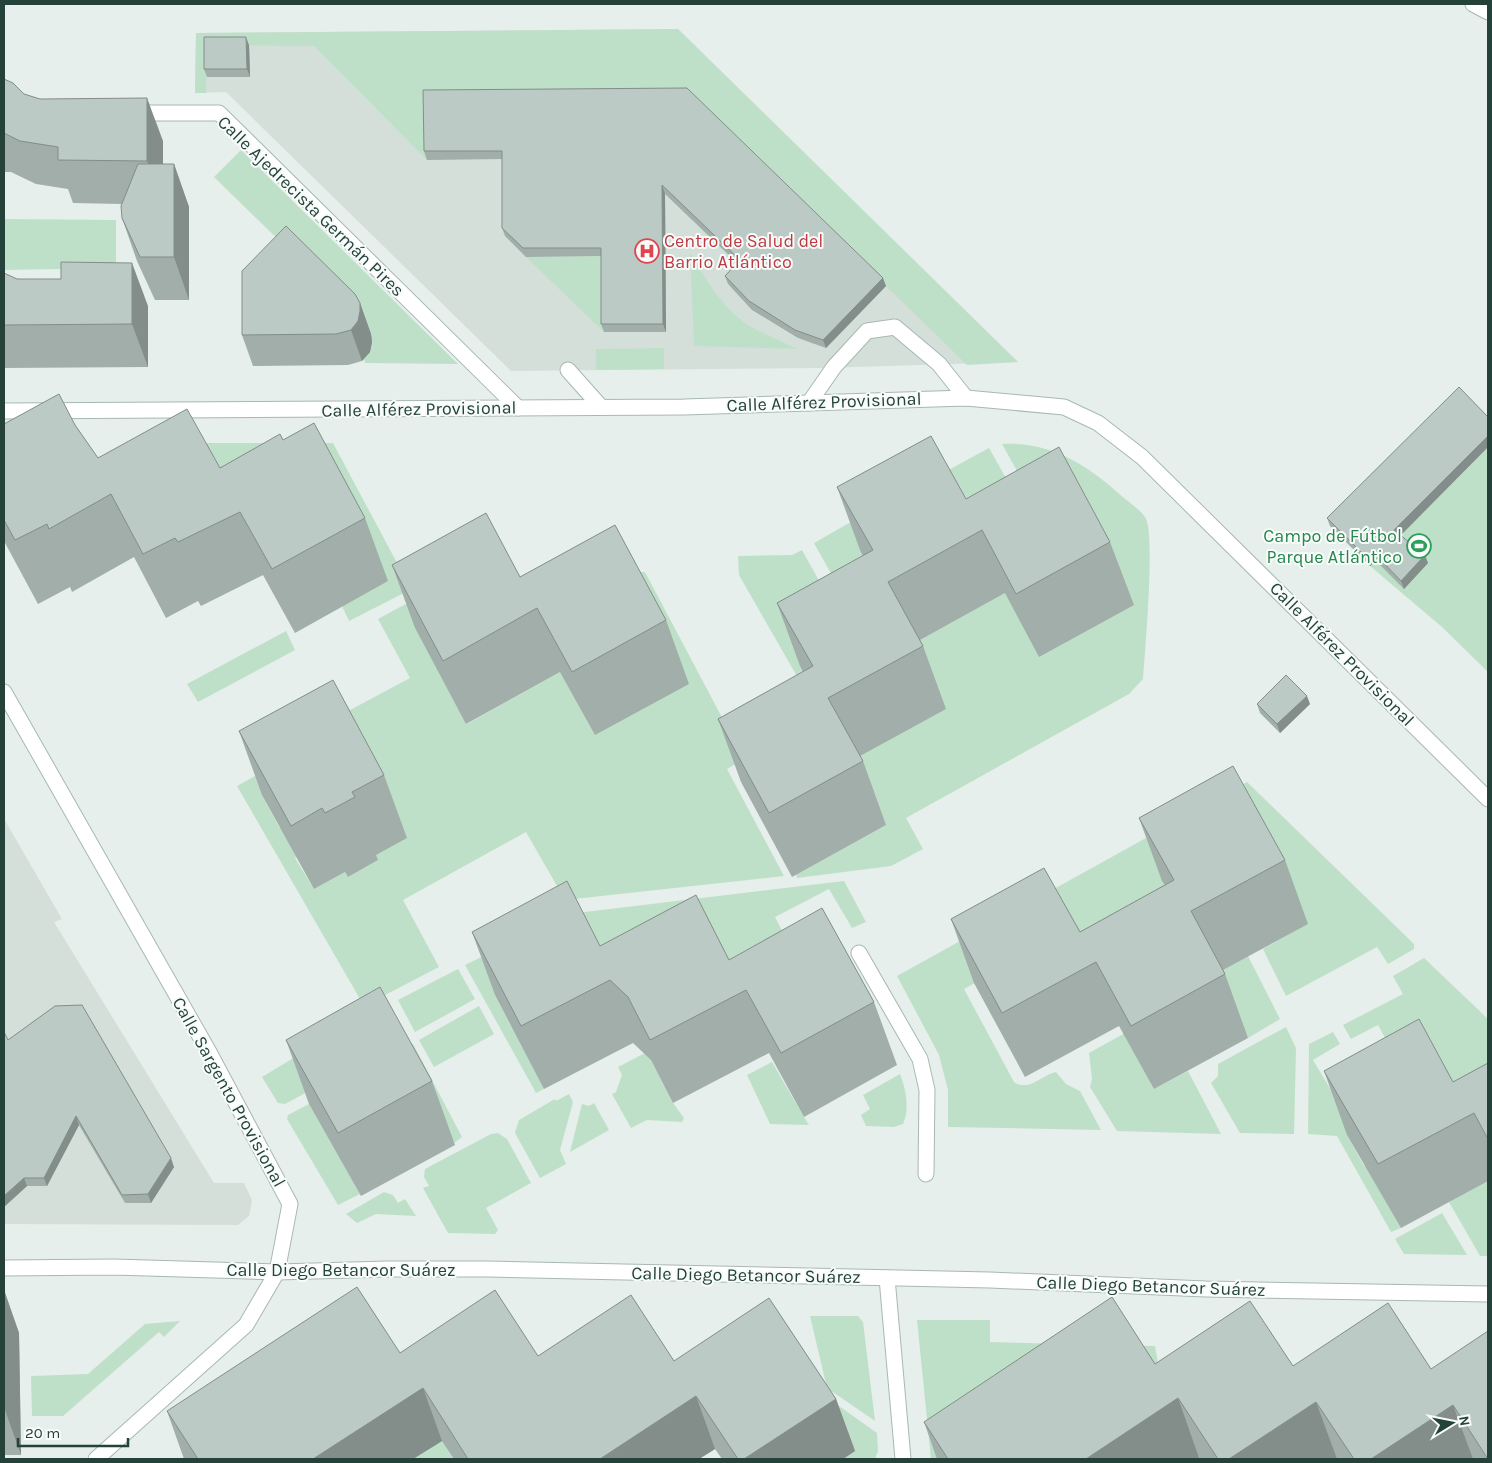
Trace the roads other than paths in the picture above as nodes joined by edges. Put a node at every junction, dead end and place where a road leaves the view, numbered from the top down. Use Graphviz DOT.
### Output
graph roads {
  1 [pos="1473,4"];
  2 [pos="1488,12"];
  3 [pos="121,114"];
  4 [pos="568,370"];
  5 [pos="966,398"];
  6 [pos="809,403"];
  7 [pos="601,407"];
  8 [pos="518,408"];
  9 [pos="4,411"];
  10 [pos="4,692"];
  11 [pos="1488,799"];
  12 [pos="859,953"];
  13 [pos="926,1174"];
  14 [pos="4,1268"];
  15 [pos="277,1272"];
  16 [pos="887,1278"];
  17 [pos="1488,1294"];
  18 [pos="96,1459"];
  19 [pos="903,1459"];
  1 -- 2 [label="street"];
  3 -- 8 [label="street, Calle Ajedrecista Germán Pires"];
  4 -- 7 [label="street"];
  5 -- 6 [label="street, Calle Alférez Provisional"];
  5 -- 6 [label="street"];
  5 -- 11 [label="street, Calle Alférez Provisional"];
  6 -- 7 [label="street, Calle Alférez Provisional"];
  7 -- 8 [label="street, Calle Alférez Provisional"];
  8 -- 9 [label="street, Calle Alférez Provisional"];
  10 -- 15 [label="street, Calle Sargento Provisional"];
  12 -- 13 [label="street"];
  14 -- 15 [label="street, Calle Diego Betancor Suárez"];
  15 -- 16 [label="street, Calle Diego Betancor Suárez"];
  15 -- 18 [label="street, Calle Sargento Provisional"];
  16 -- 17 [label="street, Calle Diego Betancor Suárez"];
  16 -- 19 [label="street"];
}
